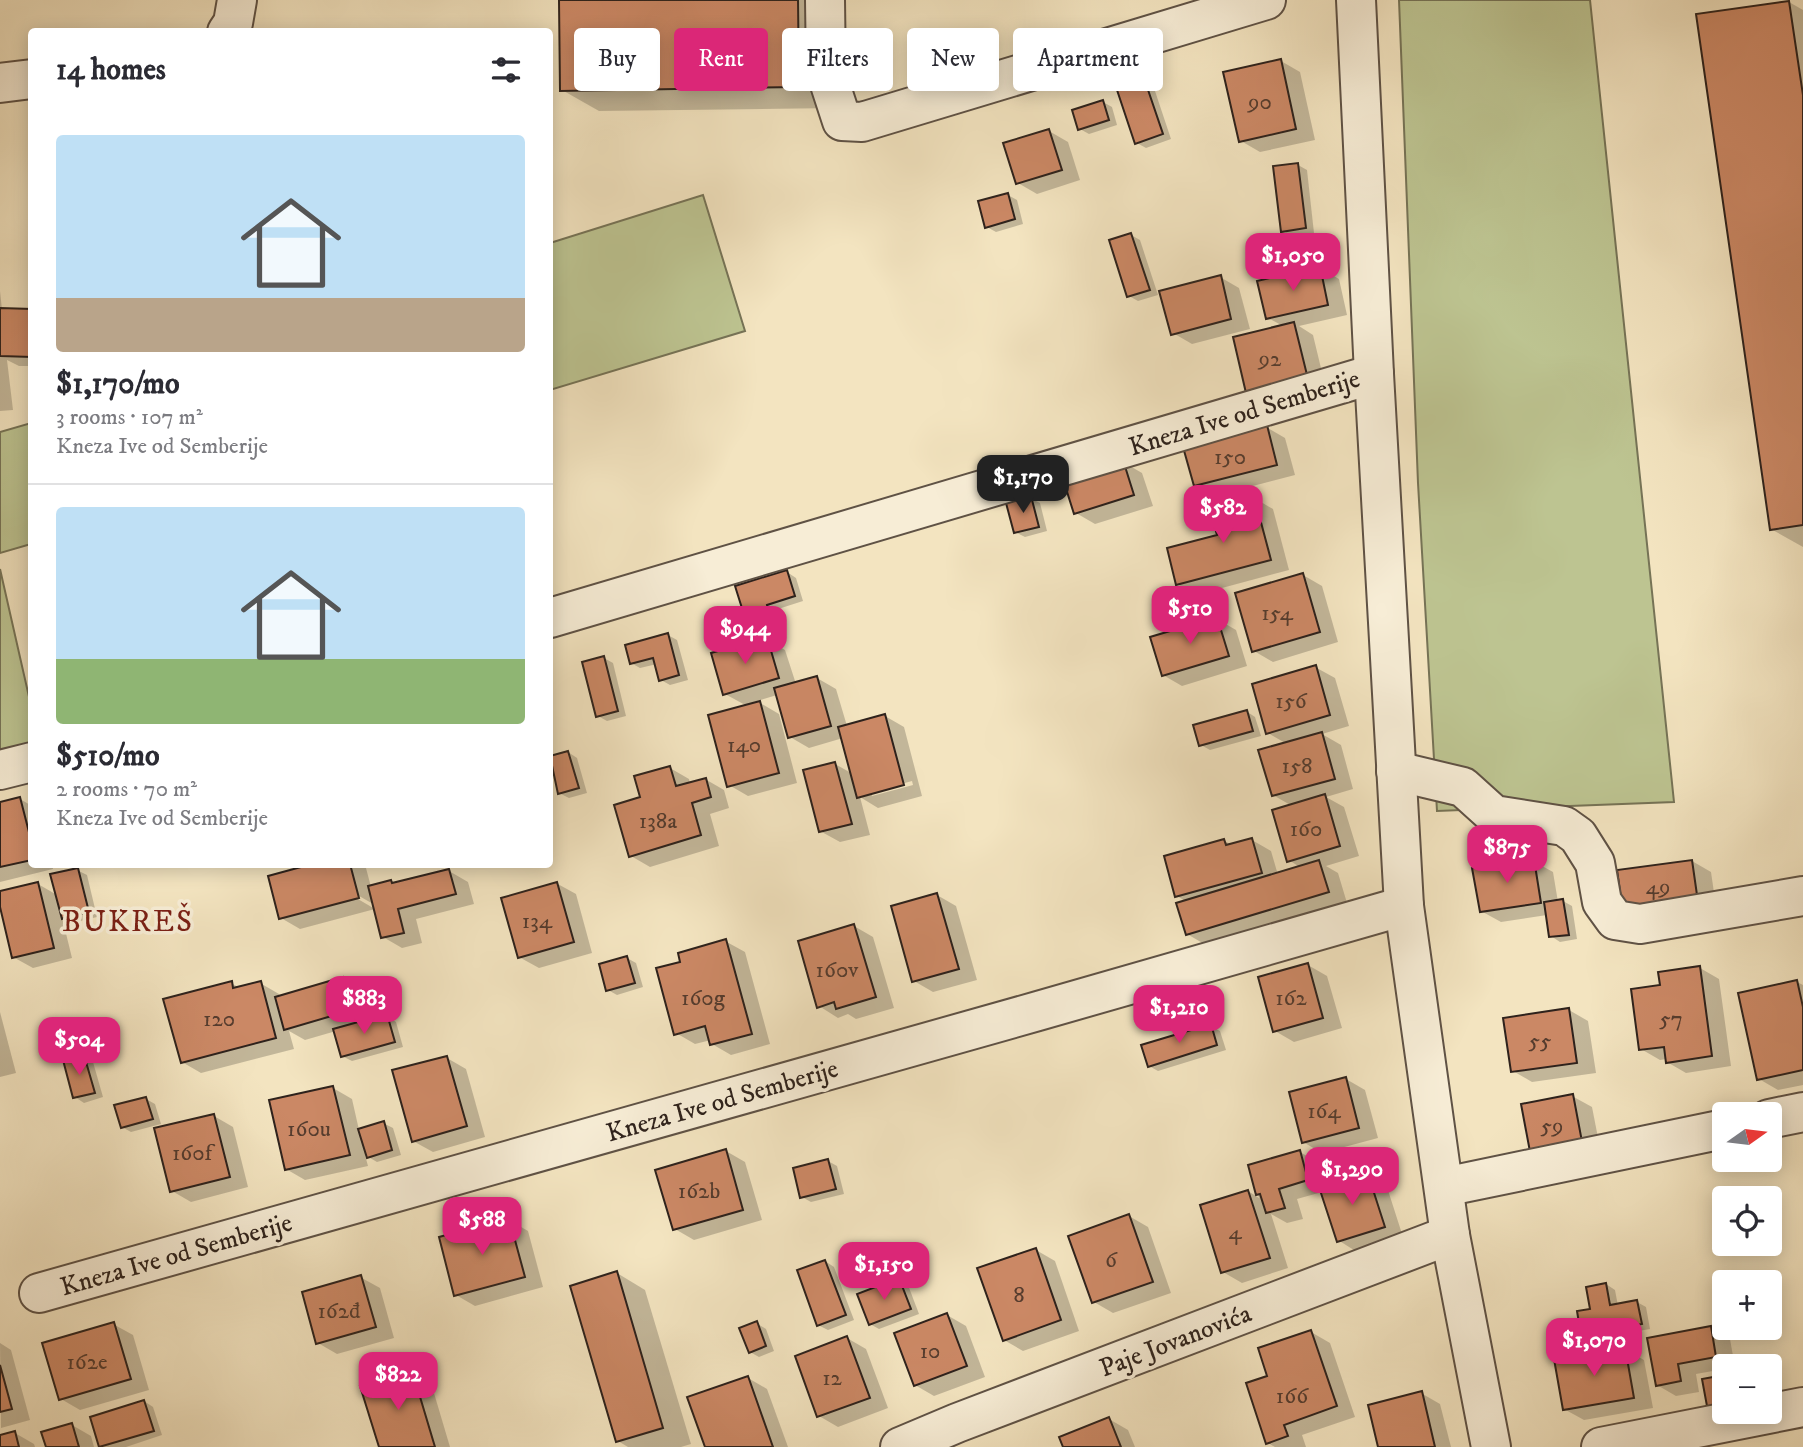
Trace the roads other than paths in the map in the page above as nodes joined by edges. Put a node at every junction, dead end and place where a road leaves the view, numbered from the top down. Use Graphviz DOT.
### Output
graph roads {
  1 [pos="237,0"];
  2 [pos="825,0"];
  3 [pos="1266,0"];
  4 [pos="1356,0"];
  5 [pos="230,28"];
  6 [pos="28,80"];
  7 [pos="0,83"];
  8 [pos="1374,374"];
  9 [pos="553,617"];
  10 [pos="28,763"];
  11 [pos="0,771"];
  12 [pos="1396,771"];
  13 [pos="1803,896"];
  14 [pos="1405,905"];
  15 [pos="1803,1112"];
  16 [pos="1782,1116"];
  17 [pos="1712,1131"];
  18 [pos="1444,1186"];
  19 [pos="1450,1235"];
  20 [pos="39,1293"];
  21 [pos="1803,1407"];
  22 [pos="900,1447"];
  23 [pos="1492,1447"];
  24 [pos="1601,1447"];
  1 -- 5 [label="street"];
  2 -- 3 [label="street"];
  4 -- 8 [label="street, Kneza Ive od Semberije"];
  6 -- 7 [label="street"];
  8 -- 9 [label="street, Kneza Ive od Semberije"];
  8 -- 12 [label="street, Kneza Ive od Semberije"];
  10 -- 11 [label="street"];
  12 -- 13 [label="street"];
  12 -- 14 [label="street, Kneza Ive od Semberije"];
  14 -- 18 [label="street, Kneza Ive od Semberije"];
  14 -- 20 [label="street, Kneza Ive od Semberije"];
  15 -- 16 [label="street"];
  17 -- 18 [label="street"];
  18 -- 19 [label="street, Kneza Ive od Semberije"];
  19 -- 22 [label="street, Paje Jovanovića"];
  19 -- 23 [label="street, Kneza Ive od Semberije"];
  21 -- 24 [label="street"];
}
